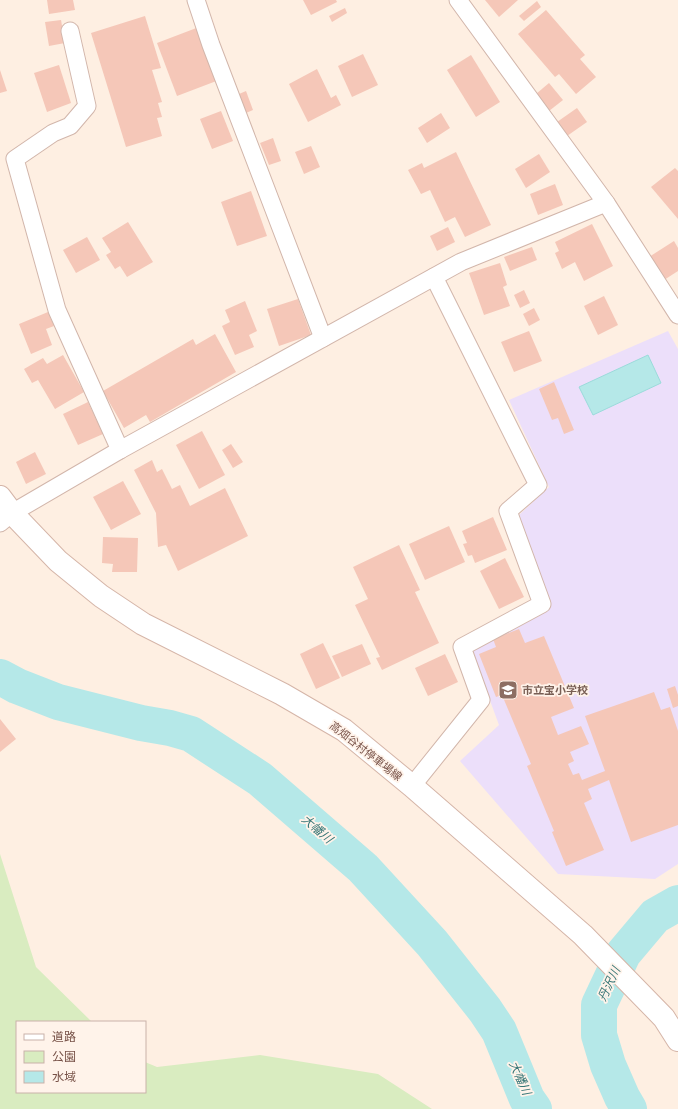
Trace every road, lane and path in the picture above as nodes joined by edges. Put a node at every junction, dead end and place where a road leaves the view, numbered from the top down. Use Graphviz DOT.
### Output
graph roads {
  1 [pos="196,0"];
  2 [pos="458,0"];
  3 [pos="70,32"];
  4 [pos="606,203"];
  5 [pos="434,277"];
  6 [pos="678,315"];
  7 [pos="323,338"];
  8 [pos="120,450"];
  9 [pos="4,511"];
  10 [pos="412,786"];
  11 [pos="678,1040"];
  1 -- 7 [label="street"];
  2 -- 4 [label="street"];
  3 -- 8 [label="street"];
  4 -- 5 [label="street"];
  4 -- 6 [label="street"];
  5 -- 7 [label="street"];
  5 -- 10 [label="street"];
  7 -- 8 [label="street"];
  8 -- 9 [label="street"];
  9 -- 10 [label="main road, 高畑谷村停車場線"];
  10 -- 11 [label="main road, 高畑谷村停車場線"];
}
